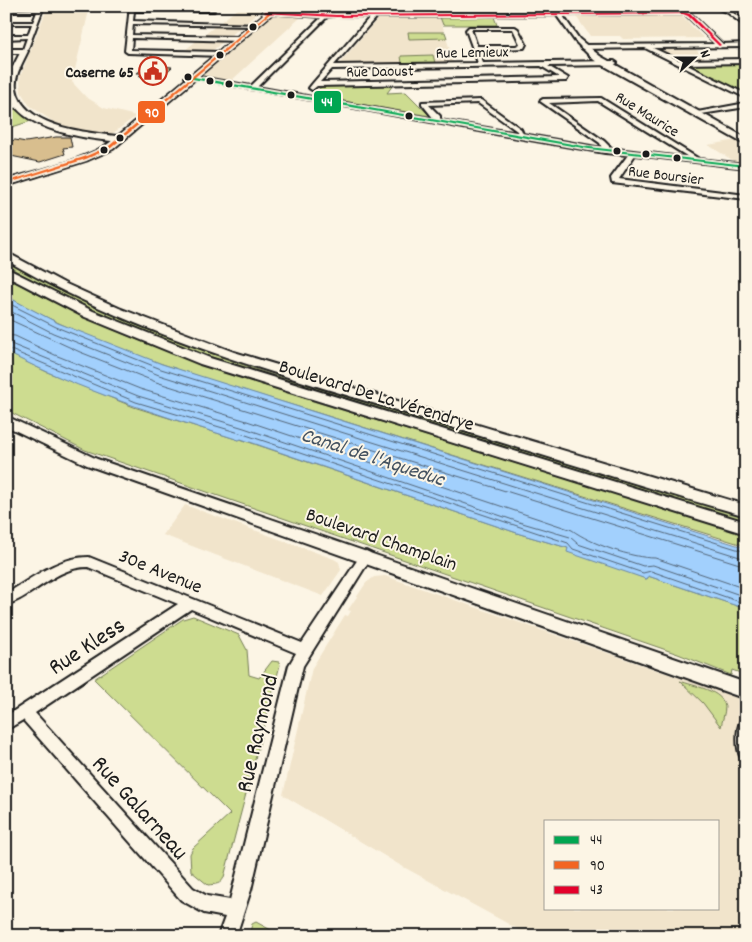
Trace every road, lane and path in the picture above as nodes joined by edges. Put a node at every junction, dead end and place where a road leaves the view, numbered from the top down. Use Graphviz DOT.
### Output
graph roads {
  1 [pos="219,6"];
  2 [pos="278,6"];
  3 [pos="335,6"];
  4 [pos="494,6"];
  5 [pos="553,6"];
  6 [pos="562,6"];
  7 [pos="714,6"];
  8 [pos="41,8"];
  9 [pos="132,8"];
  10 [pos="270,10"];
  11 [pos="6,11"];
  12 [pos="212,12"];
  13 [pos="558,14"];
  14 [pos="567,14"];
  15 [pos="498,15"];
  16 [pos="325,16"];
  17 [pos="374,16"];
  18 [pos="743,21"];
  19 [pos="36,22"];
  20 [pos="130,22"];
  21 [pos="6,23"];
  22 [pos="196,24"];
  23 [pos="252,25"];
  24 [pos="746,26"];
  25 [pos="504,27"];
  26 [pos="30,36"];
  27 [pos="128,36"];
  28 [pos="6,37"];
  29 [pos="236,39"];
  30 [pos="720,45"];
  31 [pos="746,45"];
  32 [pos="646,46"];
  33 [pos="583,47"];
  34 [pos="592,47"];
  35 [pos="475,48"];
  36 [pos="6,51"];
  37 [pos="24,51"];
  38 [pos="219,54"];
  39 [pos="746,61"];
  40 [pos="614,62"];
  41 [pos="677,62"];
  42 [pos="605,63"];
  43 [pos="542,64"];
  44 [pos="481,65"];
  45 [pos="331,67"];
  46 [pos="6,68"];
  47 [pos="18,68"];
  48 [pos="191,77"];
  49 [pos="315,84"];
  50 [pos="9,86"];
  51 [pos="253,88"];
  52 [pos="746,96"];
  53 [pos="303,97"];
  54 [pos="746,105"];
  55 [pos="21,106"];
  56 [pos="6,107"];
  57 [pos="704,112"];
  58 [pos="695,113"];
  59 [pos="437,121"];
  60 [pos="746,134"];
  61 [pos="518,136"];
  62 [pos="118,139"];
  63 [pos="746,142"];
  64 [pos="605,150"];
  65 [pos="632,154"];
  66 [pos="697,162"];
  67 [pos="746,166"];
  68 [pos="6,181"];
  69 [pos="746,197"];
  70 [pos="6,256"];
  71 [pos="6,271"];
  72 [pos="6,420"];
  73 [pos="746,511"];
  74 [pos="746,528"];
  75 [pos="366,556"];
  76 [pos="6,600"];
  77 [pos="190,603"];
  78 [pos="304,650"];
  79 [pos="746,691"];
  80 [pos="25,712"];
  81 [pos="6,724"];
  82 [pos="746,725"];
  83 [pos="746,753"];
  84 [pos="236,910"];
  85 [pos="227,936"];
  1 -- 12 [label="street"];
  2 -- 10 [label="main road"];
  3 -- 16 [label="street"];
  4 -- 15 [label="street"];
  5 -- 13 [label="main road"];
  6 -- 14 [label="main road"];
  7 -- 18 [label="street"];
  8 -- 11 [label="street"];
  8 -- 19 [label="street"];
  9 -- 12 [label="street"];
  9 -- 20 [label="street"];
  10 -- 16 [label="street"];
  10 -- 23 [label="main road"];
  12 -- 22 [label="street"];
  13 -- 14 [label="street"];
  13 -- 15 [label="street"];
  13 -- 33 [label="main road"];
  14 -- 30 [label="street"];
  14 -- 34 [label="main road"];
  15 -- 17 [label="street"];
  15 -- 25 [label="street"];
  16 -- 17 [label="street"];
  16 -- 51 [label="street"];
  17 -- 45 [label="street"];
  18 -- 24 [label="street"];
  19 -- 21 [label="street"];
  19 -- 26 [label="street"];
  20 -- 22 [label="street"];
  20 -- 27 [label="street"];
  22 -- 23 [label="street"];
  23 -- 29 [label="main road"];
  25 -- 35 [label="street"];
  25 -- 35 [label="street"];
  26 -- 28 [label="street"];
  26 -- 37 [label="street"];
  27 -- 29 [label="street"];
  27 -- 38 [label="street"];
  29 -- 38 [label="main road"];
  30 -- 31 [label="street"];
  30 -- 32 [label="street"];
  32 -- 34 [label="street"];
  32 -- 41 [label="street"];
  33 -- 34 [label="street"];
  33 -- 42 [label="main road"];
  34 -- 40 [label="main road"];
  35 -- 44 [label="street"];
  36 -- 37 [label="main road"];
  37 -- 47 [label="main road"];
  38 -- 48 [label="main road"];
  39 -- 41 [label="street"];
  40 -- 42 [label="street, Rue Lemieux"];
  40 -- 57 [label="main road"];
  41 -- 52 [label="street"];
  42 -- 43 [label="street, Rue Lemieux"];
  42 -- 58 [label="main road"];
  43 -- 44 [label="street, Rue Lemieux"];
  43 -- 49 [label="street, Rue Daoust"];
  44 -- 45 [label="street, Rue Lemieux"];
  45 -- 49 [label="street"];
  46 -- 47 [label="street"];
  47 -- 50 [label="main road"];
  48 -- 51 [label="street"];
  48 -- 62 [label="main road"];
  49 -- 53 [label="street"];
  50 -- 55 [label="main road"];
  51 -- 53 [label="street"];
  53 -- 59 [label="street"];
  54 -- 57 [label="street"];
  55 -- 56 [label="street"];
  55 -- 62 [label="main road"];
  57 -- 58 [label="street"];
  57 -- 60 [label="main road"];
  58 -- 63 [label="main road"];
  59 -- 61 [label="street"];
  59 -- 61 [label="street"];
  61 -- 64 [label="street"];
  62 -- 68 [label="main road"];
  64 -- 65 [label="street"];
  64 -- 66 [label="street, Rue Maurice"];
  65 -- 66 [label="street"];
  65 -- 69 [label="street, Rue Boursier"];
  66 -- 67 [label="street"];
  70 -- 73 [label="main road, Boulevard De La Vérendrye"];
  71 -- 74 [label="main road, Boulevard De La Vérendrye"];
  72 -- 75 [label="main road, Boulevard Champlain"];
  75 -- 78 [label="street, Rue Raymond"];
  75 -- 79 [label="main road, Boulevard Champlain"];
  76 -- 77 [label="street, 30e Avenue"];
  77 -- 78 [label="street, 30e Avenue"];
  77 -- 80 [label="street, Rue Kless"];
  78 -- 84 [label="street, Rue Raymond"];
  80 -- 81 [label="street, Rue Kless"];
  80 -- 84 [label="street, Rue Galarneau"];
  82 -- 83 [label="street"];
  84 -- 85 [label="street, Rue Raymond"];
}
